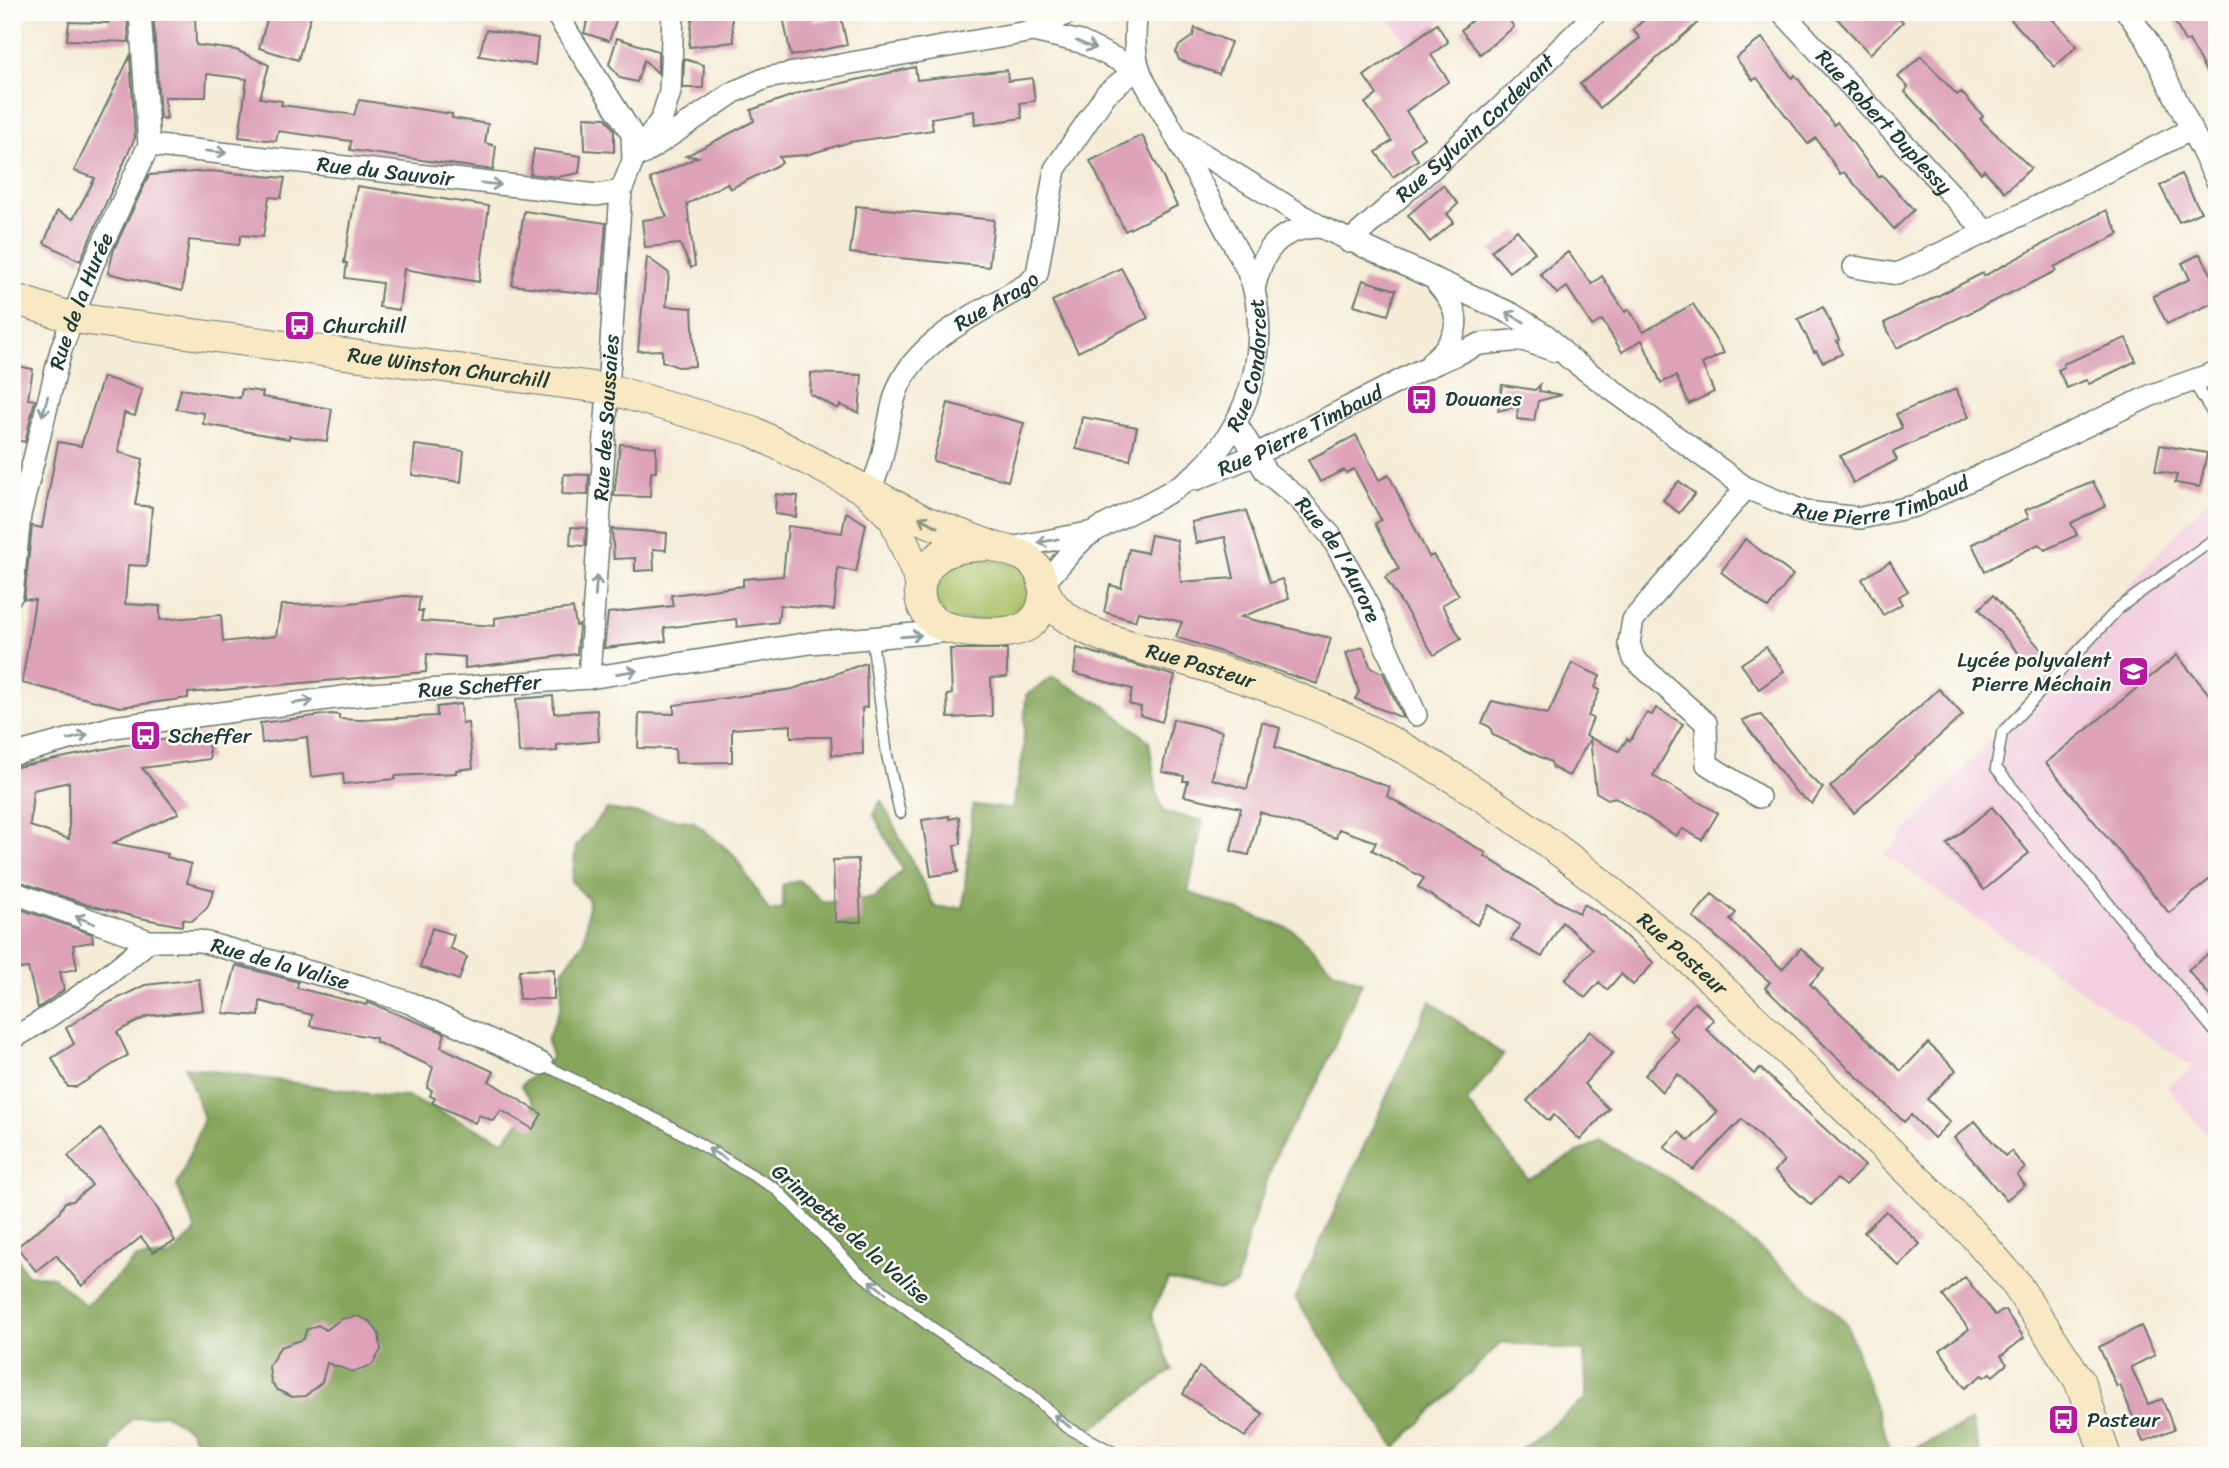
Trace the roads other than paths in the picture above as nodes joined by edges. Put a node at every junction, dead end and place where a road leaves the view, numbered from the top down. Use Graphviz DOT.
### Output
graph roads {
  1 [pos="140,12"];
  2 [pos="555,12"];
  3 [pos="673,12"];
  4 [pos="1070,12"];
  5 [pos="1137,12"];
  6 [pos="1597,12"];
  7 [pos="1782,12"];
  8 [pos="2127,12"];
  9 [pos="1033,31"];
  10 [pos="1137,69"];
  11 [pos="2190,130"];
  12 [pos="1177,138"];
  13 [pos="149,145"];
  14 [pos="633,161"];
  15 [pos="2217,181"];
  16 [pos="621,191"];
  17 [pos="1321,228"];
  18 [pos="1986,232"];
  19 [pos="1349,242"];
  20 [pos="1854,267"];
  21 [pos="1435,282"];
  22 [pos="1254,289"];
  23 [pos="12,298"];
  24 [pos="73,318"];
  25 [pos="1569,358"];
  26 [pos="1419,371"];
  27 [pos="2217,372"];
  28 [pos="2192,380"];
  29 [pos="609,389"];
  30 [pos="2217,420"];
  31 [pos="1236,423"];
  32 [pos="1255,455"];
  33 [pos="1185,483"];
  34 [pos="1746,488"];
  35 [pos="868,493"];
  36 [pos="1093,532"];
  37 [pos="2217,537"];
  38 [pos="996,547"];
  39 [pos="920,582"];
  40 [pos="1044,588"];
  41 [pos="12,595"];
  42 [pos="950,631"];
  43 [pos="1016,631"];
  44 [pos="1106,637"];
  45 [pos="872,639"];
  46 [pos="589,678"];
  47 [pos="1416,715"];
  48 [pos="12,755"];
  49 [pos="1759,797"];
  50 [pos="900,813"];
  51 [pos="12,892"];
  52 [pos="149,942"];
  53 [pos="2217,1034"];
  54 [pos="12,1039"];
  55 [pos="542,1065"];
  56 [pos="1120,1456"];
  57 [pos="2106,1456"];
  1 -- 13 [label="street, Rue de la Hurée"];
  2 -- 14 [label="street"];
  3 -- 14 [label="street, Rue des Saussaies"];
  4 -- 9 [label="street"];
  5 -- 10 [label="street"];
  6 -- 19 [label="street, Rue Sylvain Cordevant"];
  7 -- 18 [label="street, Rue Robert Duplessy"];
  8 -- 11 [label="street"];
  9 -- 10 [label="street, one-way"];
  9 -- 14 [label="street"];
  10 -- 12 [label="street, Rue Condorcet"];
  10 -- 35 [label="street, Rue Arago"];
  11 -- 15 [label="street"];
  11 -- 18 [label="street"];
  12 -- 17 [label="street, Rue Pierre Timbaud"];
  12 -- 22 [label="street, Rue Condorcet"];
  13 -- 16 [label="street, Rue du Sauvoir, one-way"];
  13 -- 24 [label="street, Rue de la Hurée"];
  14 -- 16 [label="street, Rue des Saussaies"];
  16 -- 29 [label="street, Rue des Saussaies"];
  17 -- 19 [label="street, Rue Pierre Timbaud"];
  17 -- 22 [label="street"];
  18 -- 20 [label="street"];
  19 -- 21 [label="street, Rue Pierre Timbaud"];
  25 -- 21 [label="street, Rue Pierre Timbaud, one-way"];
  21 -- 26 [label="street"];
  22 -- 31 [label="street, Rue Condorcet"];
  23 -- 24 [label="main road, Rue Winston Churchill"];
  24 -- 29 [label="main road, Rue Winston Churchill"];
  24 -- 41 [label="street, Rue de la Hurée, one-way"];
  25 -- 26 [label="street, Rue Pierre Timbaud"];
  25 -- 34 [label="street, Rue Pierre Timbaud"];
  26 -- 32 [label="street, Rue Pierre Timbaud"];
  27 -- 28 [label="street, Rue Pierre Timbaud"];
  28 -- 30 [label="lane"];
  28 -- 34 [label="street, Rue Pierre Timbaud"];
  29 -- 35 [label="main road, Rue Winston Churchill"];
  46 -- 29 [label="street, Rue des Saussaies, one-way"];
  31 -- 32 [label="street, Rue de l'Aurore"];
  31 -- 33 [label="street, Rue Condorcet"];
  32 -- 33 [label="street, Rue Pierre Timbaud"];
  32 -- 47 [label="street, Rue de l'Aurore"];
  33 -- 36 [label="street, Rue Condorcet"];
  34 -- 49 [label="street"];
  38 -- 35 [label="main road, Rue Winston Churchill, one-way"];
  35 -- 39 [label="main road, Rue Winston Churchill"];
  36 -- 38 [label="street, Rue Condorcet, one-way"];
  36 -- 40 [label="street, Rue Condorcet"];
  37 -- 53 [label="lane"];
  38 -- 39 [label="main road"];
  38 -- 40 [label="main road"];
  39 -- 42 [label="main road"];
  40 -- 43 [label="main road"];
  40 -- 44 [label="main road, Rue Pasteur"];
  42 -- 43 [label="main road"];
  45 -- 42 [label="street, Rue Scheffer, one-way"];
  43 -- 44 [label="main road, Rue Pasteur"];
  44 -- 57 [label="main road, Rue Pasteur"];
  46 -- 45 [label="street, Rue Scheffer, one-way"];
  45 -- 50 [label="lane"];
  48 -- 46 [label="street, Rue Scheffer, one-way"];
  52 -- 51 [label="street, Rue de la Valise, one-way"];
  52 -- 54 [label="street"];
  52 -- 55 [label="street, Rue de la Valise"];
  56 -- 55 [label="lane, Grimpette de la Valise, one-way"];
}
